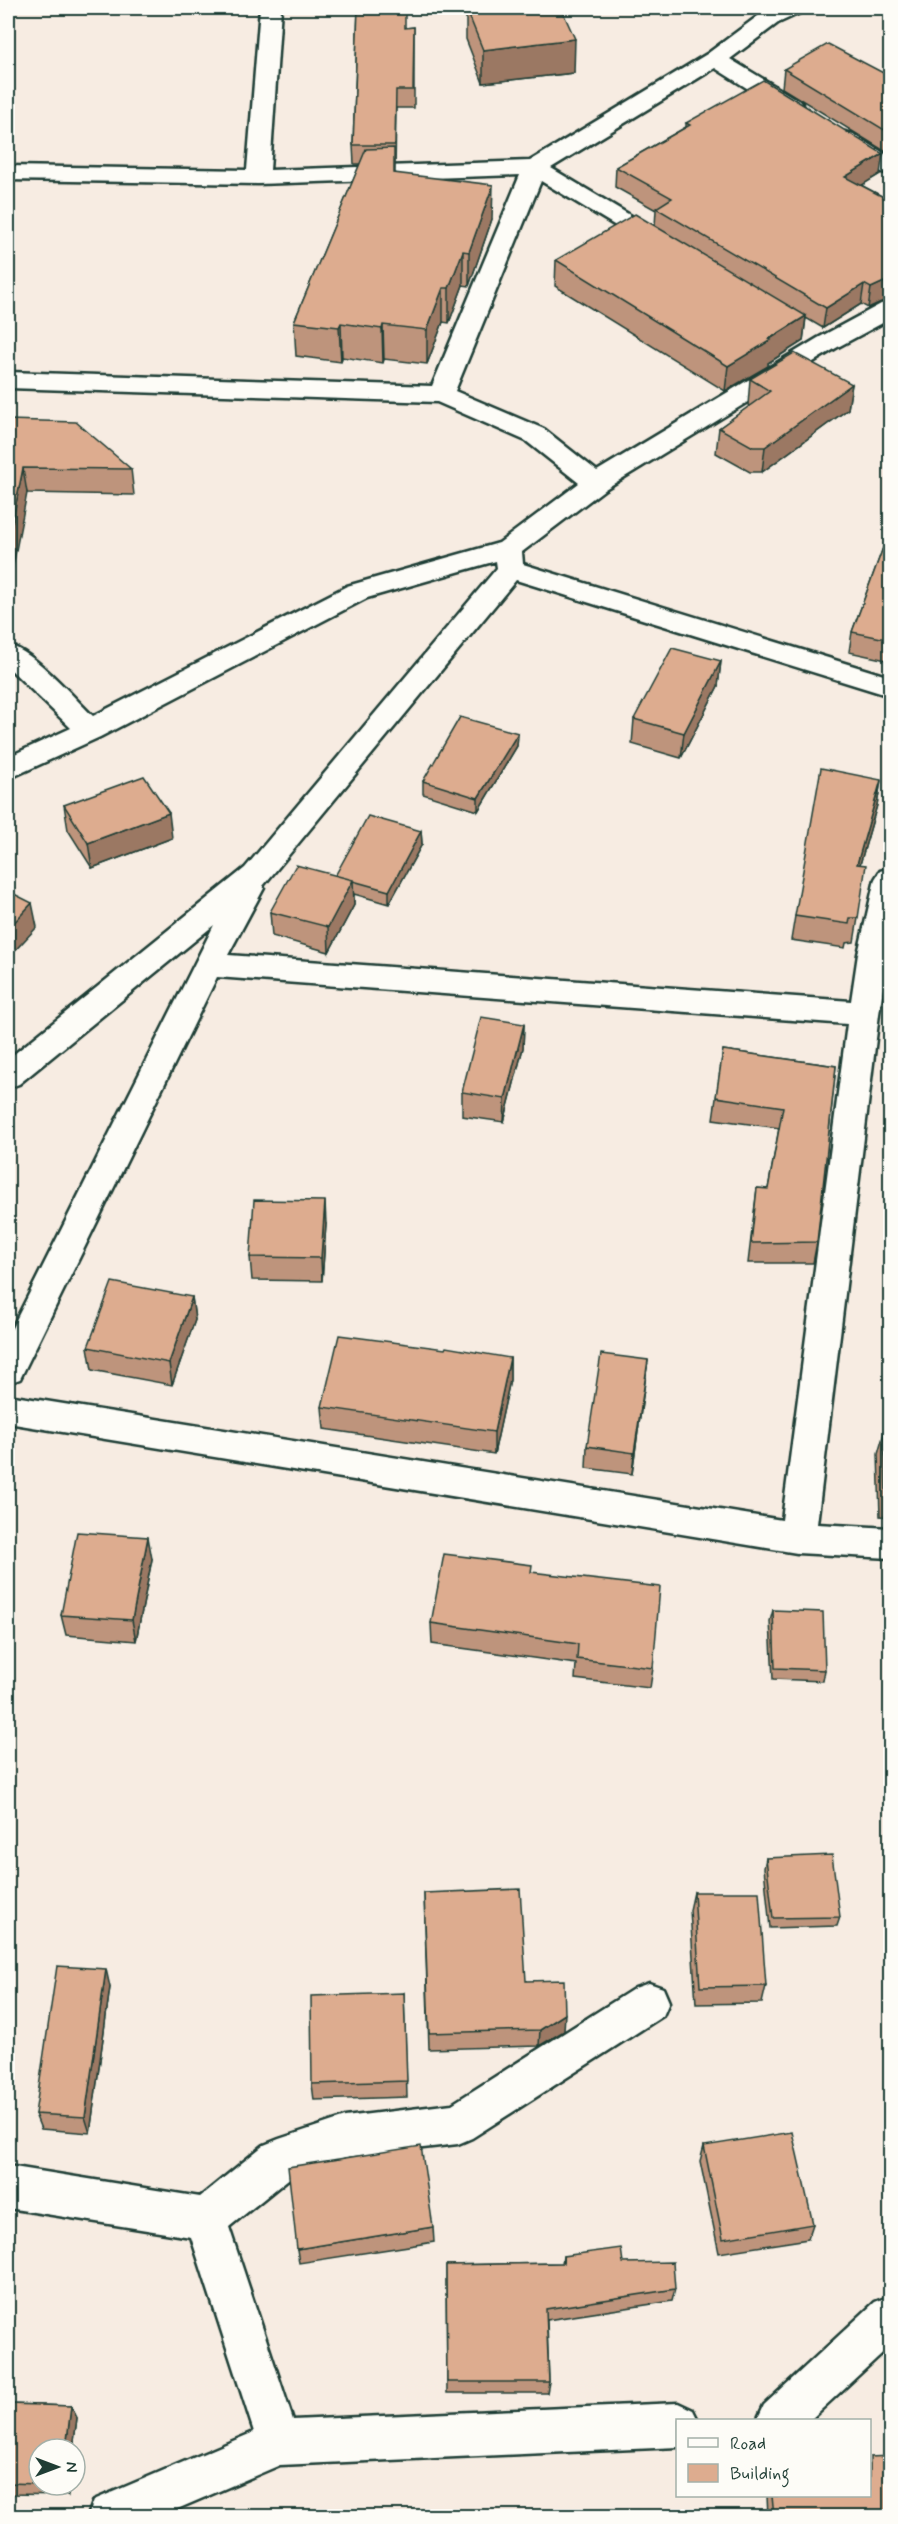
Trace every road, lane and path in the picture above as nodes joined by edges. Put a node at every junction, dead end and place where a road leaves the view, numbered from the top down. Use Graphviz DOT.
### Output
graph roads {
  1 [pos="270,8"];
  2 [pos="792,8"];
  3 [pos="716,60"];
  4 [pos="891,167"];
  5 [pos="535,168"];
  6 [pos="8,173"];
  7 [pos="258,177"];
  8 [pos="676,252"];
  9 [pos="891,309"];
  10 [pos="8,380"];
  11 [pos="441,394"];
  12 [pos="596,483"];
  13 [pos="509,559"];
  14 [pos="8,654"];
  15 [pos="891,687"];
  16 [pos="90,730"];
  17 [pos="8,769"];
  18 [pos="255,876"];
  19 [pos="891,879"];
  20 [pos="882,955"];
  21 [pos="208,965"];
  22 [pos="864,1014"];
  23 [pos="8,1076"];
  24 [pos="8,1369"];
  25 [pos="8,1409"];
  26 [pos="797,1538"];
  27 [pos="891,1543"];
  28 [pos="650,2002"];
  29 [pos="8,2187"];
  30 [pos="206,2218"];
  31 [pos="891,2317"];
  32 [pos="781,2419"];
  33 [pos="676,2425"];
  34 [pos="279,2443"];
  35 [pos="110,2517"];
  1 -- 7 [label="street"];
  2 -- 3 [label="street"];
  3 -- 4 [label="street"];
  3 -- 5 [label="street"];
  5 -- 7 [label="street"];
  5 -- 8 [label="street"];
  5 -- 11 [label="street"];
  6 -- 7 [label="street"];
  9 -- 12 [label="street"];
  10 -- 11 [label="street"];
  11 -- 12 [label="street"];
  12 -- 13 [label="street"];
  13 -- 15 [label="street"];
  13 -- 16 [label="street"];
  13 -- 18 [label="street"];
  14 -- 16 [label="street"];
  16 -- 17 [label="street"];
  18 -- 21 [label="street"];
  18 -- 23 [label="street"];
  19 -- 20 [label="street"];
  20 -- 22 [label="street"];
  21 -- 22 [label="street"];
  21 -- 24 [label="street"];
  22 -- 26 [label="street"];
  25 -- 26 [label="street"];
  26 -- 27 [label="street"];
  28 -- 30 [label="street"];
  29 -- 30 [label="street"];
  30 -- 34 [label="street"];
  31 -- 32 [label="street"];
  33 -- 34 [label="street"];
  34 -- 35 [label="street"];
}
